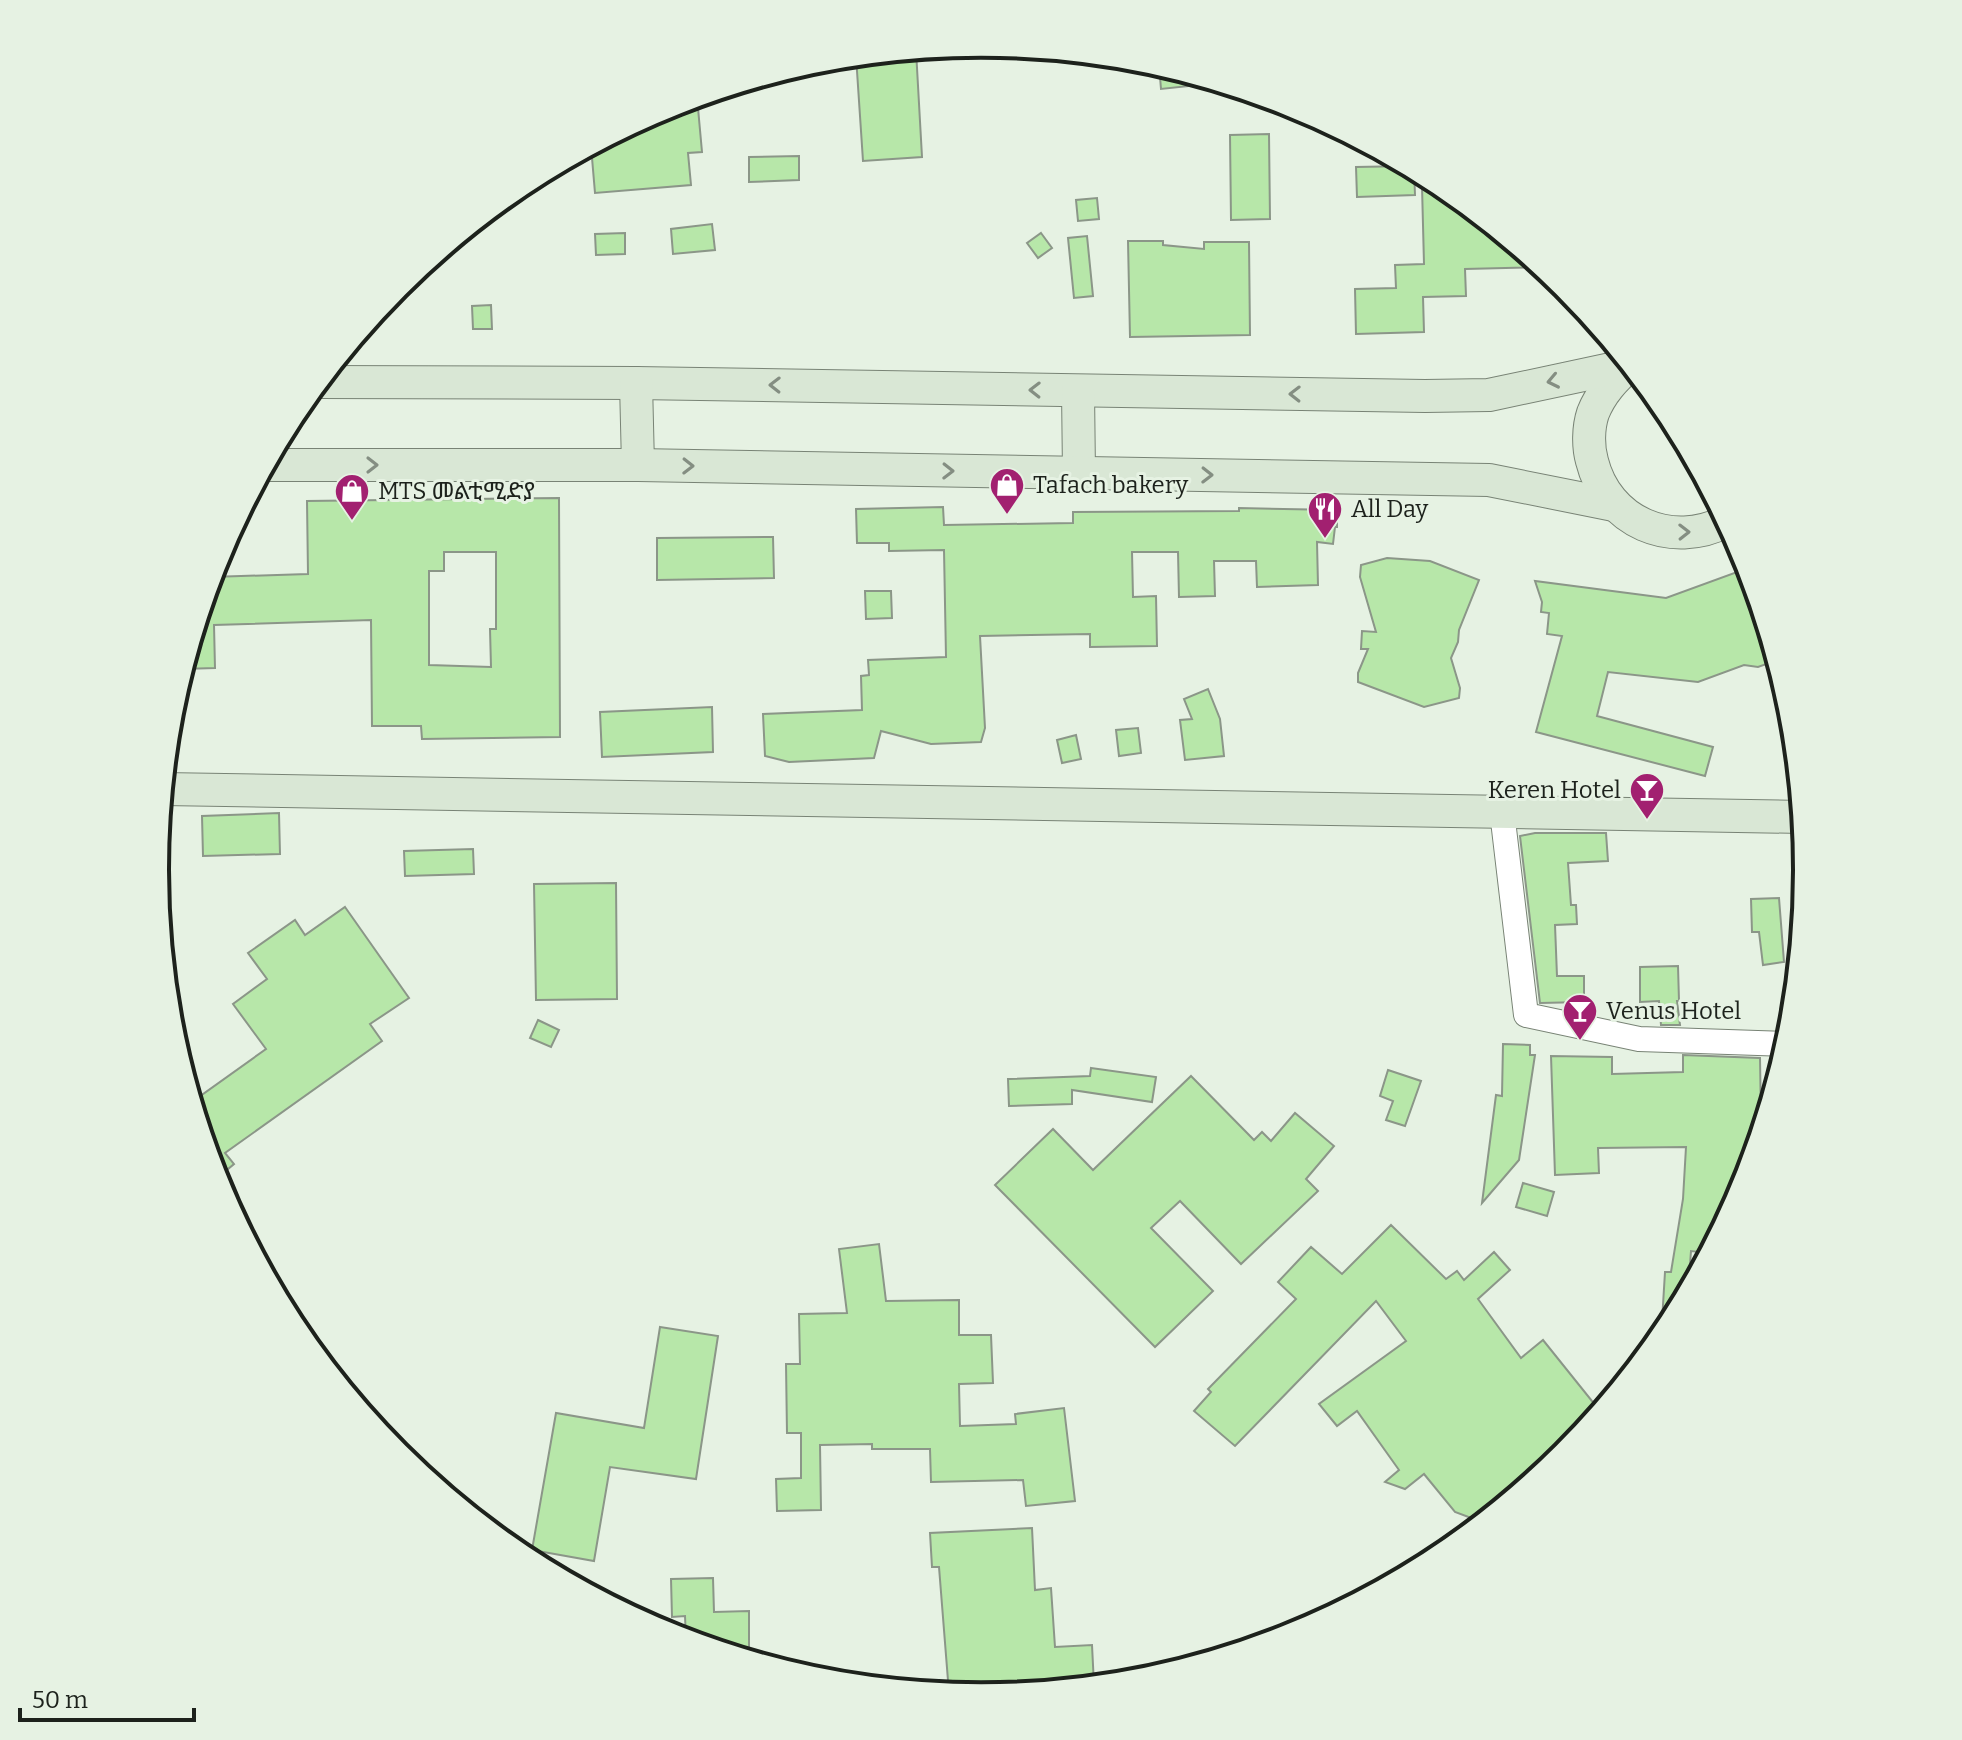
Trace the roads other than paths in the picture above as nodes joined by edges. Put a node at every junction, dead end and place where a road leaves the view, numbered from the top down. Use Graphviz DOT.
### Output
graph roads {
  1 [pos="1618,368"];
  2 [pos="1622,373"];
  3 [pos="333,382"];
  4 [pos="636,383"];
  5 [pos="1078,391"];
  6 [pos="282,457"];
  7 [pos="638,465"];
  8 [pos="1079,473"];
  9 [pos="1614,505"];
  10 [pos="1715,525"];
  11 [pos="174,789"];
  12 [pos="1502,812"];
  13 [pos="1791,817"];
  14 [pos="1773,1044"];
  1 -- 5 [label="main road, one-way"];
  2 -- 9 [label="main road"];
  3 -- 4 [label="main road"];
  5 -- 4 [label="main road, one-way"];
  4 -- 7 [label="main road"];
  5 -- 8 [label="main road"];
  6 -- 7 [label="main road, one-way"];
  7 -- 8 [label="main road, one-way"];
  8 -- 9 [label="main road, one-way"];
  9 -- 10 [label="main road, one-way"];
  11 -- 12 [label="main road"];
  12 -- 13 [label="main road"];
  12 -- 14 [label="street"];
}
